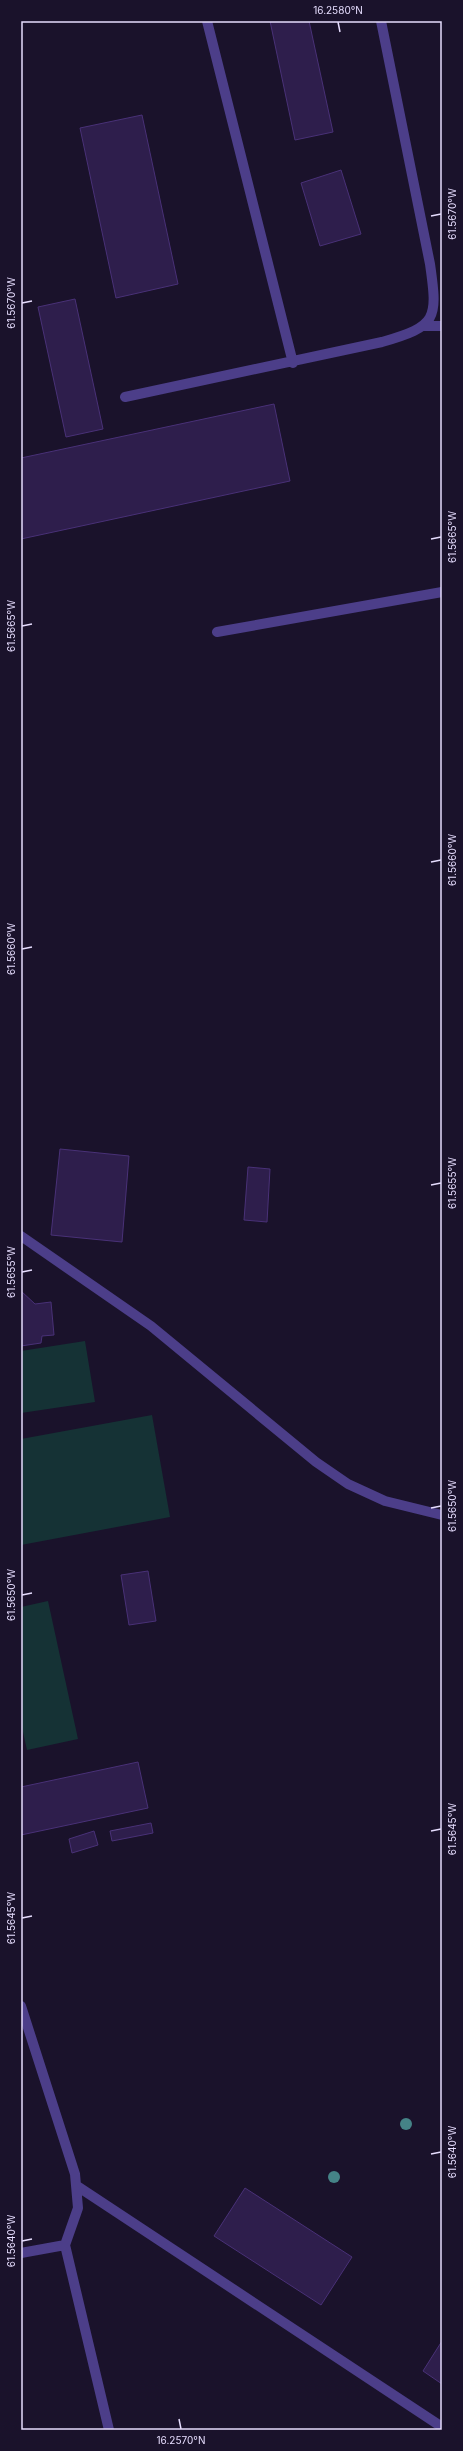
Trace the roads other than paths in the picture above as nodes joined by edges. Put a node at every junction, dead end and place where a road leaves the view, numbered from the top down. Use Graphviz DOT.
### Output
graph roads {
  1 [pos="207,21"];
  2 [pos="381,21"];
  3 [pos="424,326"];
  4 [pos="442,326"];
  5 [pos="293,363"];
  6 [pos="125,397"];
  7 [pos="442,592"];
  8 [pos="217,632"];
  9 [pos="21,1236"];
  10 [pos="442,1515"];
  11 [pos="21,2006"];
  12 [pos="77,2186"];
  13 [pos="65,2245"];
  14 [pos="21,2253"];
  15 [pos="442,2427"];
  16 [pos="109,2430"];
  1 -- 5 [label="lane"];
  2 -- 3 [label="lane"];
  3 -- 4 [label="lane"];
  3 -- 5 [label="lane"];
  5 -- 6 [label="lane"];
  7 -- 8 [label="lane"];
  9 -- 10 [label="lane"];
  11 -- 12 [label="lane"];
  12 -- 13 [label="lane"];
  12 -- 15 [label="lane"];
  13 -- 14 [label="lane"];
  13 -- 16 [label="lane"];
}
